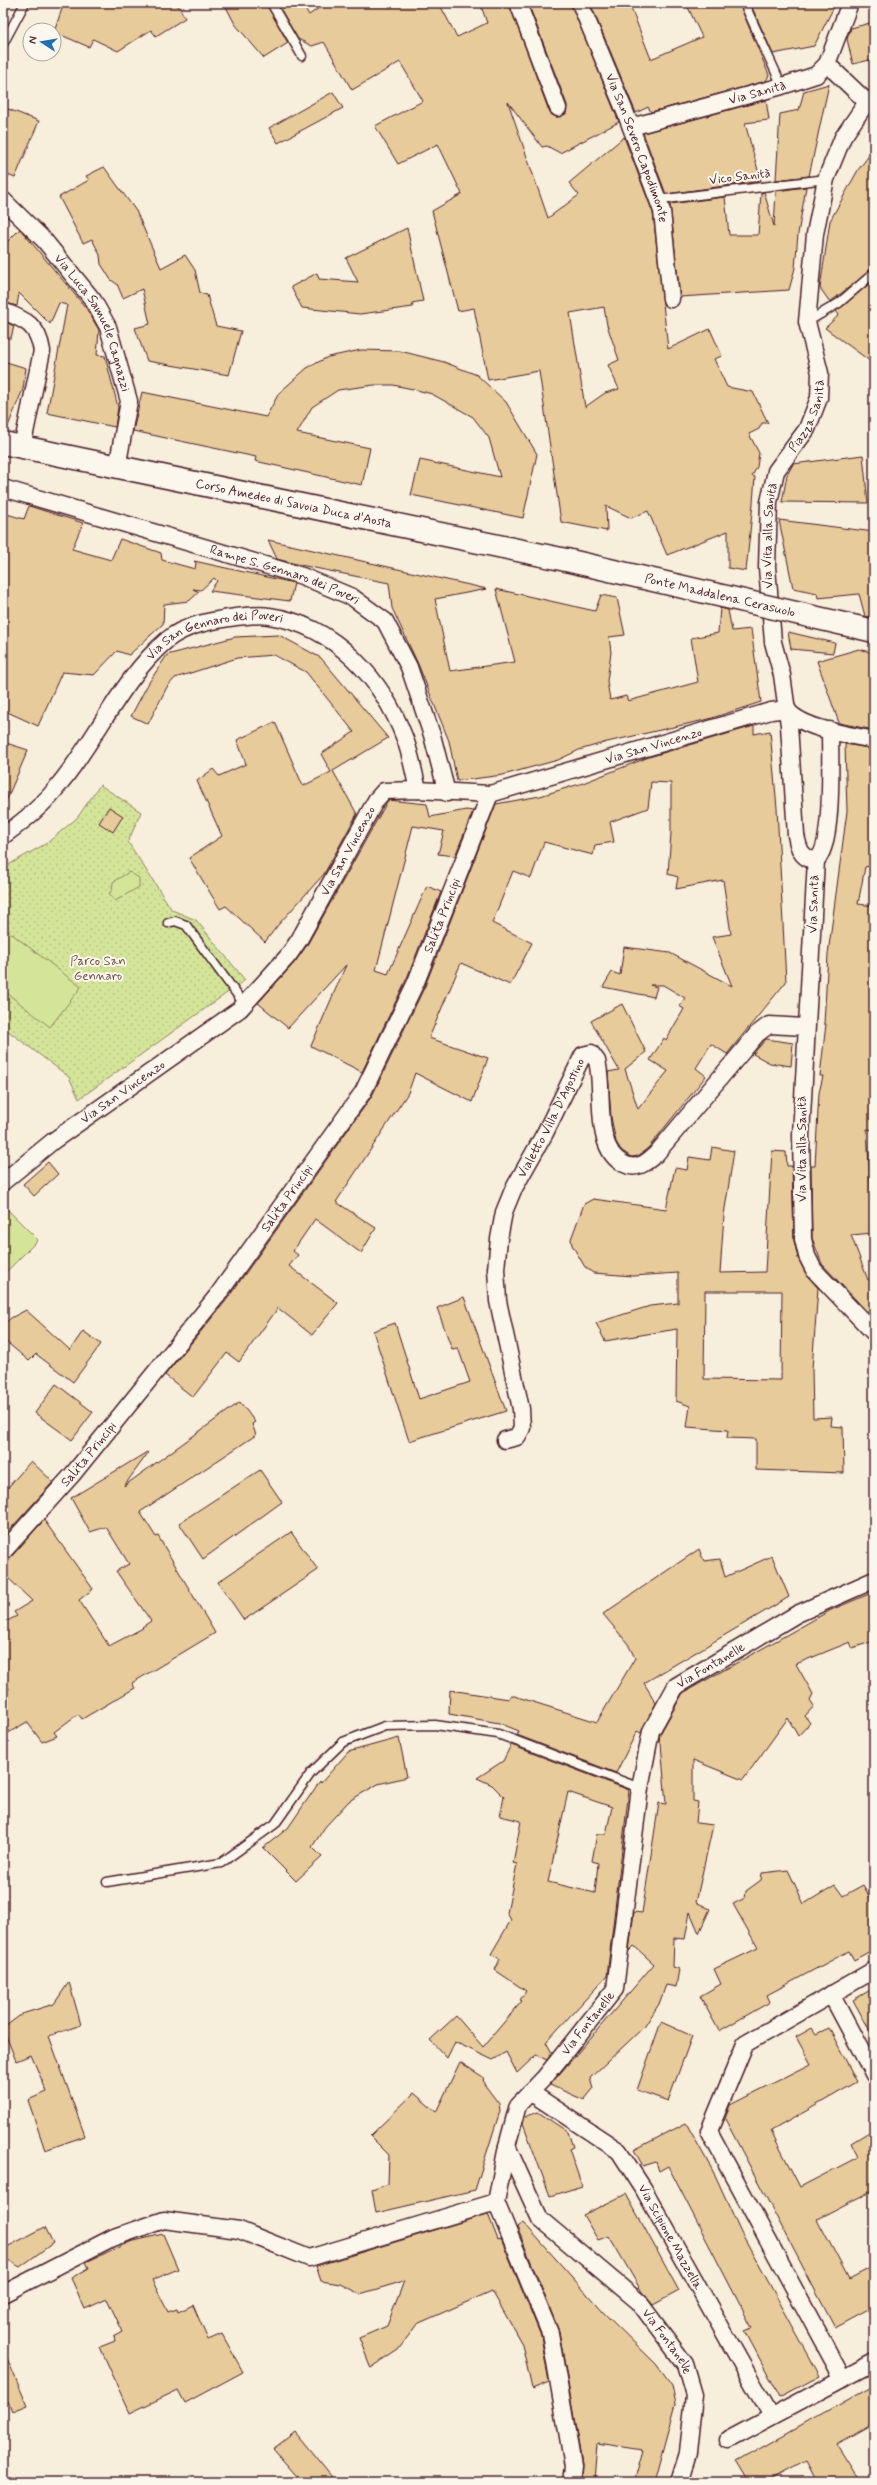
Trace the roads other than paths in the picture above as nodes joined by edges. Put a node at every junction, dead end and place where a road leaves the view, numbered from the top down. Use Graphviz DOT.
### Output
graph roads {
  1 [pos="25,3"];
  2 [pos="271,3"];
  3 [pos="518,3"];
  4 [pos="580,3"];
  5 [pos="744,3"];
  6 [pos="850,3"];
  7 [pos="3,44"];
  8 [pos="302,56"];
  9 [pos="827,64"];
  10 [pos="782,86"];
  11 [pos="870,100"];
  12 [pos="558,108"];
  13 [pos="631,127"];
  14 [pos="826,179"];
  15 [pos="3,200"];
  16 [pos="658,200"];
  17 [pos="874,272"];
  18 [pos="671,299"];
  19 [pos="3,311"];
  20 [pos="807,322"];
  21 [pos="13,445"];
  22 [pos="783,460"];
  23 [pos="117,468"];
  24 [pos="3,488"];
  25 [pos="566,560"];
  26 [pos="874,631"];
  27 [pos="787,709"];
  28 [pos="808,724"];
  29 [pos="830,730"];
  30 [pos="790,737"];
  31 [pos="874,740"];
  32 [pos="418,790"];
  33 [pos="447,793"];
  34 [pos="490,794"];
  35 [pos="3,836"];
  36 [pos="816,860"];
  37 [pos="168,923"];
  38 [pos="810,985"];
  39 [pos="244,1004"];
  40 [pos="805,1026"];
  41 [pos="3,1182"];
  42 [pos="874,1333"];
  43 [pos="505,1440"];
  44 [pos="3,1552"];
  45 [pos="874,1580"];
  46 [pos="640,1788"];
  47 [pos="107,1882"];
  48 [pos="874,1970"];
  49 [pos="831,1994"];
  50 [pos="874,2075"];
  51 [pos="530,2092"];
  52 [pos="507,2146"];
  53 [pos="496,2202"];
  54 [pos="3,2294"];
  55 [pos="874,2362"];
  56 [pos="842,2379"];
  57 [pos="771,2416"];
  58 [pos="728,2440"];
  59 [pos="571,2482"];
  60 [pos="679,2482"];
  1 -- 7 [label="lane"];
  2 -- 8 [label="lane"];
  3 -- 12 [label="street"];
  4 -- 13 [label="street, Via San Severo Capodimonte"];
  5 -- 10 [label="lane"];
  6 -- 9 [label="street"];
  9 -- 10 [label="street, Via Sanità"];
  9 -- 11 [label="street"];
  10 -- 13 [label="street, Via Sanità"];
  11 -- 14 [label="street"];
  13 -- 16 [label="street, Via San Severo Capodimonte"];
  14 -- 16 [label="lane, Vico Sanità"];
  14 -- 20 [label="street"];
  15 -- 23 [label="street, Via Luca Samuele Cagnazzi"];
  16 -- 18 [label="street, Via San Severo Capodimonte"];
  17 -- 20 [label="lane"];
  19 -- 21 [label="street, Corso Amedeo di Savoia Duca d'Aosta"];
  20 -- 22 [label="street, Piazza Sanità"];
  21 -- 23 [label="main road, Corso Amedeo di Savoia Duca d'Aosta"];
  22 -- 27 [label="street, Via Vita alla Sanità"];
  23 -- 25 [label="main road, Corso Amedeo di Savoia Duca d'Aosta"];
  24 -- 33 [label="street, Rampe S. Gennaro dei Poveri"];
  25 -- 26 [label="main road, Ponte Maddalena Cerasuolo, bridge"];
  27 -- 28 [label="street"];
  27 -- 30 [label="street, Via Vita alla Sanità"];
  27 -- 34 [label="street, Via San Vincenzo"];
  28 -- 29 [label="street"];
  28 -- 30 [label="street"];
  29 -- 31 [label="street"];
  29 -- 36 [label="street"];
  30 -- 36 [label="street, Via Sanità"];
  32 -- 33 [label="street, Via San Vincenzo"];
  32 -- 35 [label="street, Via San Gennaro dei Poveri"];
  32 -- 39 [label="street, Via San Vincenzo"];
  33 -- 34 [label="street, Via San Vincenzo"];
  34 -- 44 [label="street, Salita Principi"];
  36 -- 38 [label="street, Via Sanità"];
  37 -- 39 [label="lane"];
  38 -- 40 [label="street, Via Vita alla Sanità"];
  39 -- 41 [label="street, Via San Vincenzo"];
  40 -- 42 [label="street, Via Vita alla Sanità"];
  40 -- 43 [label="street, Vialetto Villa D'Agostino"];
  45 -- 46 [label="street, Via Fontanelle"];
  46 -- 47 [label="lane"];
  46 -- 51 [label="street, Via Fontanelle"];
  48 -- 49 [label="street"];
  49 -- 50 [label="street"];
  49 -- 56 [label="street"];
  51 -- 52 [label="street, Via Fontanelle"];
  51 -- 57 [label="street, Via Scipione Mazzella"];
  52 -- 53 [label="street"];
  52 -- 60 [label="street, Via Fontanelle"];
  53 -- 54 [label="street"];
  53 -- 59 [label="street"];
  55 -- 56 [label="street"];
  56 -- 57 [label="street"];
  57 -- 58 [label="street"];
}
